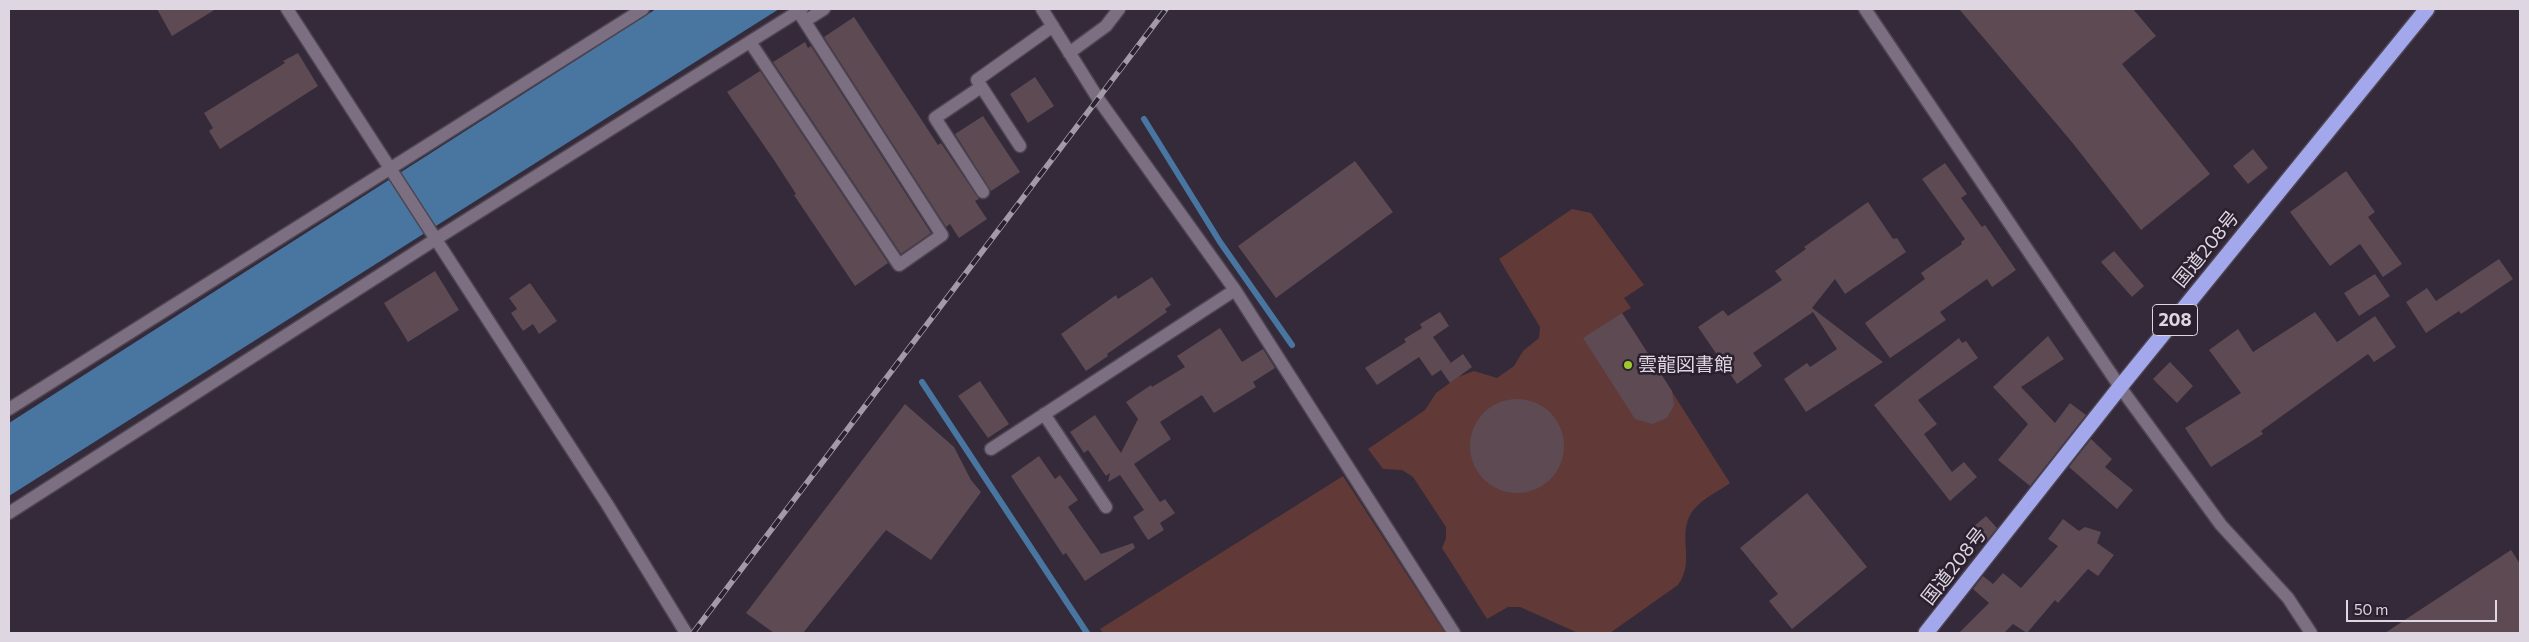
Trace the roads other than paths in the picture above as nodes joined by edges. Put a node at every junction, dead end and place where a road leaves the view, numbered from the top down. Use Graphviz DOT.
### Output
graph roads {
  1 [pos="287,9"];
  2 [pos="643,9"];
  3 [pos="824,9"];
  4 [pos="1042,9"];
  5 [pos="1119,9"];
  6 [pos="1865,9"];
  7 [pos="2427,9"];
  8 [pos="802,14"];
  9 [pos="1053,26"];
  10 [pos="750,42"];
  11 [pos="1069,53"];
  12 [pos="981,87"];
  13 [pos="1020,146"];
  14 [pos="391,168"];
  15 [pos="983,192"];
  16 [pos="436,239"];
  17 [pos="1235,290"];
  18 [pos="2120,388"];
  19 [pos="9,409"];
  20 [pos="1044,414"];
  21 [pos="991,449"];
  22 [pos="1106,507"];
  23 [pos="9,513"];
  24 [pos="686,633"];
  25 [pos="1454,633"];
  26 [pos="1926,633"];
  27 [pos="2311,633"];
  1 -- 14 [label="street"];
  2 -- 14 [label="street"];
  3 -- 8 [label="street"];
  4 -- 9 [label="street"];
  5 -- 11 [label="street"];
  6 -- 18 [label="street"];
  7 -- 18 [label="highway, 国道208号 / 208"];
  8 -- 10 [label="street"];
  8 -- 10 [label="street"];
  9 -- 11 [label="street"];
  9 -- 12 [label="street"];
  10 -- 16 [label="street"];
  11 -- 17 [label="street"];
  12 -- 13 [label="street"];
  12 -- 15 [label="street"];
  14 -- 16 [label="street"];
  14 -- 19 [label="street"];
  16 -- 23 [label="street"];
  16 -- 24 [label="street"];
  17 -- 20 [label="street"];
  17 -- 25 [label="street"];
  18 -- 26 [label="highway, 国道208号 / 208"];
  18 -- 27 [label="street"];
  20 -- 21 [label="street"];
  20 -- 22 [label="street"];
}
